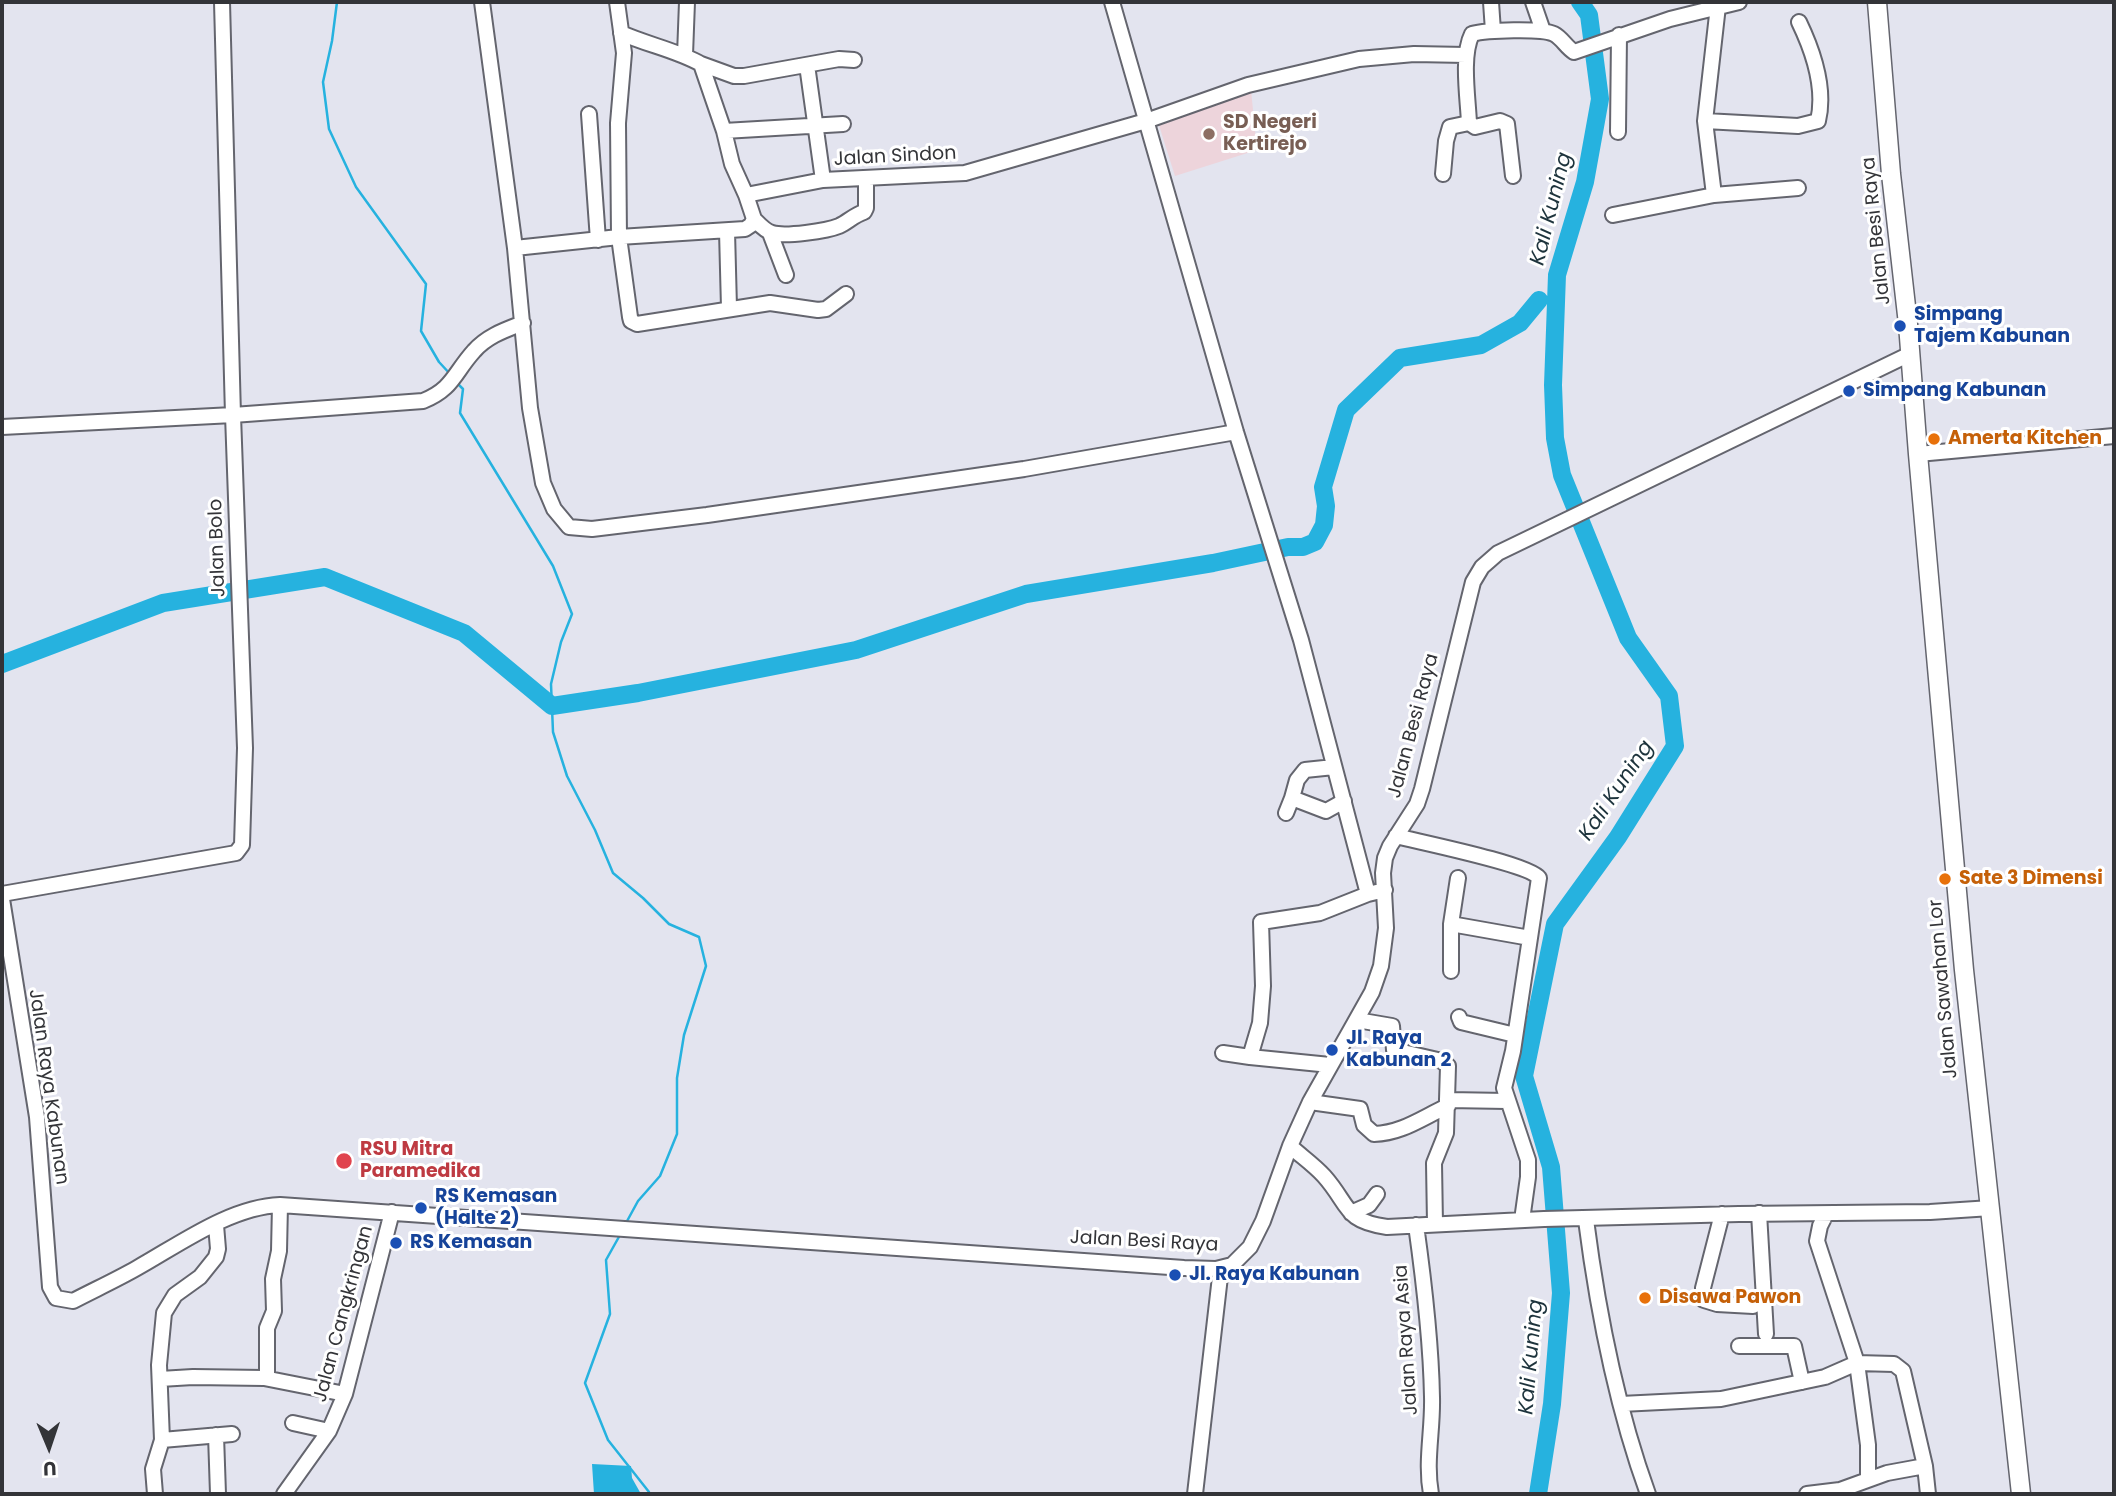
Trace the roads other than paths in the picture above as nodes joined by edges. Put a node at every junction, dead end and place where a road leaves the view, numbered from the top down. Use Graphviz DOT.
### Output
graph roads {
  1 [pos="222,2"];
  2 [pos="482,2"];
  3 [pos="617,2"];
  4 [pos="687,2"];
  5 [pos="1112,2"];
  6 [pos="1491,2"];
  7 [pos="1532,2"];
  8 [pos="1739,2"];
  9 [pos="1877,2"];
  10 [pos="1718,6"];
  11 [pos="1799,22"];
  12 [pos="1493,31"];
  13 [pos="1543,31"];
  14 [pos="621,33"];
  15 [pos="1615,37"];
  16 [pos="644,44"];
  17 [pos="624,53"];
  18 [pos="685,55"];
  19 [pos="1466,55"];
  20 [pos="854,60"];
  21 [pos="701,64"];
  22 [pos="807,65"];
  23 [pos="589,114"];
  24 [pos="1146,121"];
  25 [pos="1705,121"];
  26 [pos="1469,123"];
  27 [pos="843,124"];
  28 [pos="816,126"];
  29 [pos="724,131"];
  30 [pos="1618,132"];
  31 [pos="1443,174"];
  32 [pos="1513,176"];
  33 [pos="866,178"];
  34 [pos="823,180"];
  35 [pos="1798,188"];
  36 [pos="746,195"];
  37 [pos="1714,195"];
  38 [pos="1613,215"];
  39 [pos="754,219"];
  40 [pos="727,231"];
  41 [pos="770,233"];
  42 [pos="619,237"];
  43 [pos="597,240"];
  44 [pos="515,248"];
  45 [pos="786,275"];
  46 [pos="846,294"];
  47 [pos="729,308"];
  48 [pos="523,323"];
  49 [pos="1910,354"];
  50 [pos="233,415"];
  51 [pos="2,427"];
  52 [pos="1236,432"];
  53 [pos="2114,436"];
  54 [pos="1918,454"];
  55 [pos="1334,767"];
  56 [pos="1292,798"];
  57 [pos="1344,801"];
  58 [pos="1286,813"];
  59 [pos="1396,836"];
  60 [pos="1458,878"];
  61 [pos="1385,890"];
  62 [pos="1368,894"];
  63 [pos="2,896"];
  64 [pos="1451,923"];
  65 [pos="1530,938"];
  66 [pos="1451,971"];
  67 [pos="1459,1017"];
  68 [pos="1357,1020"];
  69 [pos="1515,1035"];
  70 [pos="1223,1053"];
  71 [pos="1250,1057"];
  72 [pos="1330,1066"];
  73 [pos="1507,1101"];
  74 [pos="1310,1102"];
  75 [pos="1448,1103"];
  76 [pos="1290,1146"];
  77 [pos="1377,1194"];
  78 [pos="280,1205"];
  79 [pos="1991,1208"];
  80 [pos="392,1212"];
  81 [pos="1351,1213"];
  82 [pos="1759,1213"];
  83 [pos="1722,1214"];
  84 [pos="1826,1214"];
  85 [pos="1522,1220"];
  86 [pos="1586,1220"];
  87 [pos="1436,1224"];
  88 [pos="216,1225"];
  89 [pos="1416,1225"];
  90 [pos="1221,1268"];
  91 [pos="1753,1306"];
  92 [pos="1766,1334"];
  93 [pos="1739,1346"];
  94 [pos="1857,1363"];
  95 [pos="267,1378"];
  96 [pos="160,1379"];
  97 [pos="1802,1382"];
  98 [pos="345,1394"];
  99 [pos="1621,1404"];
  100 [pos="293,1423"];
  101 [pos="328,1431"];
  102 [pos="232,1434"];
  103 [pos="216,1435"];
  104 [pos="163,1440"];
  105 [pos="1925,1466"];
  106 [pos="1868,1479"];
  107 [pos="1840,1492"];
  108 [pos="155,1494"];
  109 [pos="218,1494"];
  110 [pos="284,1494"];
  111 [pos="1195,1494"];
  112 [pos="1431,1494"];
  113 [pos="1648,1494"];
  114 [pos="1807,1494"];
  115 [pos="1928,1494"];
  116 [pos="2021,1494"];
  1 -- 50 [label="street, Jalan Bolo"];
  2 -- 44 [label="street"];
  3 -- 14 [label="street"];
  4 -- 18 [label="street"];
  5 -- 24 [label="street"];
  6 -- 12 [label="street"];
  7 -- 13 [label="street"];
  8 -- 10 [label="street"];
  9 -- 49 [label="main road, Jalan Besi Raya"];
  10 -- 15 [label="street"];
  10 -- 25 [label="street"];
  11 -- 25 [label="street"];
  12 -- 13 [label="street"];
  12 -- 19 [label="street"];
  13 -- 15 [label="street"];
  14 -- 16 [label="street"];
  14 -- 17 [label="street"];
  15 -- 30 [label="street"];
  16 -- 17 [label="street"];
  16 -- 18 [label="street"];
  17 -- 42 [label="street"];
  18 -- 21 [label="street"];
  19 -- 24 [label="street, Jalan Sindon"];
  19 -- 26 [label="street"];
  20 -- 22 [label="street"];
  21 -- 22 [label="street"];
  21 -- 29 [label="street"];
  22 -- 28 [label="street"];
  23 -- 43 [label="street"];
  24 -- 33 [label="street, Jalan Sindon"];
  24 -- 52 [label="street"];
  25 -- 37 [label="street"];
  26 -- 31 [label="street"];
  26 -- 32 [label="street"];
  27 -- 28 [label="street, Jalan Sindon"];
  28 -- 29 [label="street, Jalan Sindon"];
  28 -- 34 [label="street"];
  29 -- 36 [label="street"];
  33 -- 34 [label="street, Jalan Sindon"];
  33 -- 41 [label="street"];
  34 -- 36 [label="street, Jalan Sindon"];
  35 -- 37 [label="street"];
  36 -- 39 [label="street"];
  37 -- 38 [label="street"];
  39 -- 40 [label="street"];
  39 -- 41 [label="street"];
  40 -- 42 [label="street"];
  40 -- 47 [label="street"];
  41 -- 45 [label="street"];
  42 -- 43 [label="street"];
  42 -- 47 [label="street"];
  43 -- 44 [label="street"];
  44 -- 48 [label="street"];
  46 -- 47 [label="street"];
  48 -- 50 [label="street"];
  48 -- 52 [label="street"];
  49 -- 54 [label="main road, Jalan Sawahan Lor"];
  49 -- 59 [label="street, Jalan Besi Raya"];
  50 -- 51 [label="street"];
  50 -- 63 [label="street, Jalan Bolo"];
  52 -- 55 [label="street"];
  53 -- 54 [label="street"];
  54 -- 79 [label="main road, Jalan Sawahan Lor"];
  55 -- 56 [label="street"];
  55 -- 57 [label="street"];
  56 -- 57 [label="street"];
  56 -- 58 [label="street"];
  57 -- 62 [label="street"];
  59 -- 61 [label="street, Jalan Besi Raya"];
  59 -- 65 [label="street"];
  60 -- 64 [label="street"];
  61 -- 62 [label="street"];
  61 -- 68 [label="street, Jalan Besi Raya"];
  62 -- 71 [label="street"];
  63 -- 88 [label="street, Jalan Raya Kabunan"];
  64 -- 65 [label="street"];
  64 -- 66 [label="street"];
  65 -- 69 [label="street"];
  67 -- 69 [label="street"];
  68 -- 72 [label="street, Jalan Besi Raya"];
  68 -- 75 [label="street"];
  69 -- 73 [label="street"];
  70 -- 71 [label="street"];
  71 -- 72 [label="street"];
  72 -- 74 [label="street, Jalan Besi Raya"];
  73 -- 75 [label="street"];
  73 -- 85 [label="street"];
  74 -- 75 [label="street"];
  74 -- 76 [label="street, Jalan Besi Raya"];
  75 -- 87 [label="street"];
  76 -- 81 [label="street"];
  76 -- 90 [label="street, Jalan Besi Raya"];
  77 -- 81 [label="street"];
  78 -- 80 [label="street, Jalan Raya Kabunan"];
  78 -- 88 [label="street, Jalan Raya Kabunan"];
  78 -- 95 [label="street"];
  79 -- 84 [label="street"];
  79 -- 116 [label="main road, Jalan Sawahan Lor"];
  80 -- 90 [label="street, Jalan Besi Raya"];
  80 -- 98 [label="street, Jalan Cangkringan"];
  81 -- 89 [label="street"];
  82 -- 83 [label="street"];
  82 -- 84 [label="street"];
  82 -- 92 [label="street"];
  83 -- 86 [label="street"];
  83 -- 91 [label="street"];
  84 -- 94 [label="street"];
  85 -- 86 [label="street"];
  85 -- 87 [label="street"];
  86 -- 99 [label="street"];
  87 -- 89 [label="street"];
  88 -- 96 [label="street"];
  89 -- 112 [label="street, Jalan Raya Asia"];
  90 -- 111 [label="street"];
  93 -- 97 [label="street"];
  94 -- 97 [label="street"];
  94 -- 105 [label="street"];
  94 -- 106 [label="street"];
  95 -- 96 [label="street"];
  95 -- 98 [label="street"];
  96 -- 104 [label="street"];
  97 -- 99 [label="street"];
  98 -- 101 [label="street, Jalan Cangkringan"];
  99 -- 113 [label="street"];
  100 -- 101 [label="street"];
  101 -- 110 [label="street, Jalan Cangkringan"];
  102 -- 103 [label="street"];
  103 -- 104 [label="street"];
  103 -- 109 [label="street"];
  104 -- 108 [label="street"];
  105 -- 106 [label="street"];
  105 -- 115 [label="street"];
  106 -- 107 [label="street"];
  107 -- 114 [label="street"];
}
